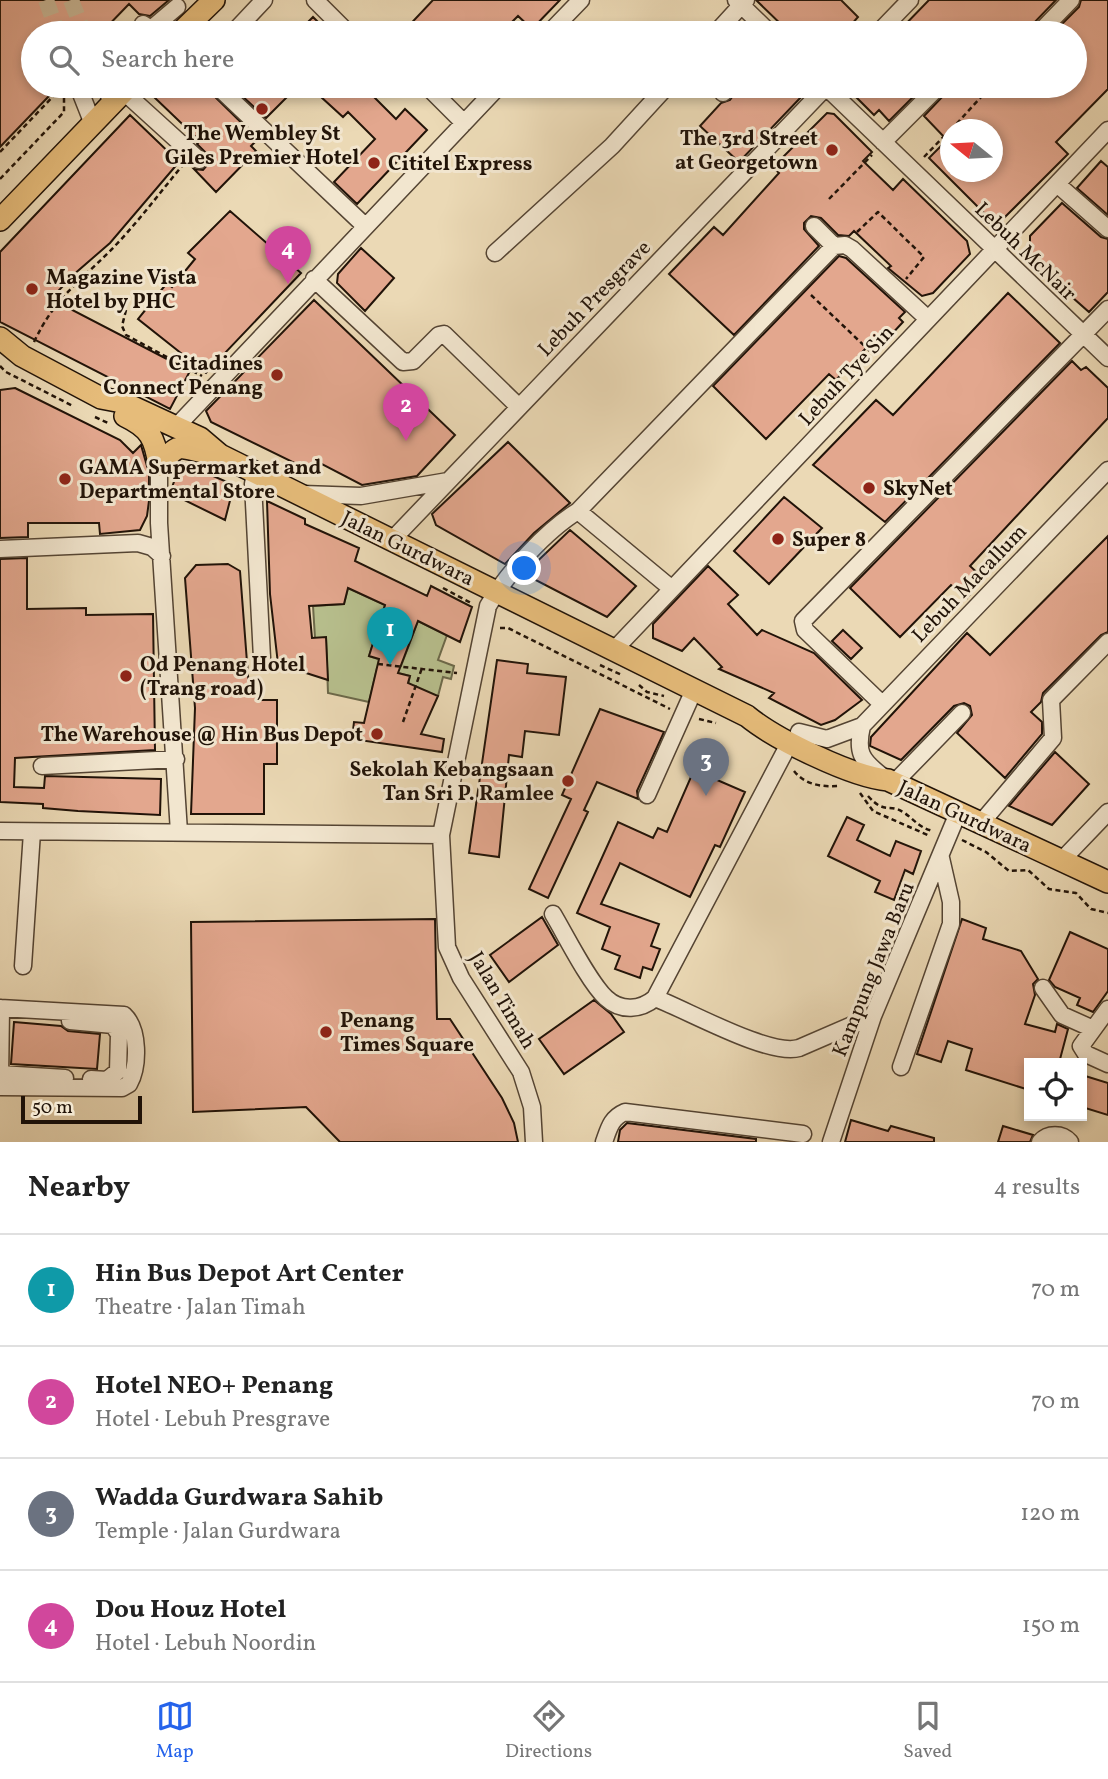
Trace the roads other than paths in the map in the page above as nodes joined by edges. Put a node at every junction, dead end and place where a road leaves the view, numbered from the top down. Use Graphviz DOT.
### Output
graph roads {
  1 [pos="214,0"];
  2 [pos="264,0"];
  3 [pos="315,0"];
  4 [pos="581,0"];
  5 [pos="910,0"];
  6 [pos="1071,0"];
  7 [pos="741,2"];
  8 [pos="180,4"];
  9 [pos="163,21"];
  10 [pos="192,21"];
  11 [pos="244,21"];
  12 [pos="336,21"];
  13 [pos="561,21"];
  14 [pos="726,21"];
  15 [pos="759,21"];
  16 [pos="890,21"];
  17 [pos="1051,21"];
  18 [pos="83,98"];
  19 [pos="112,98"];
  20 [pos="125,98"];
  21 [pos="230,98"];
  22 [pos="439,98"];
  23 [pos="488,98"];
  24 [pos="656,98"];
  25 [pos="815,98"];
  26 [pos="838,98"];
  27 [pos="927,98"];
  28 [pos="464,123"];
  29 [pos="93,124"];
  30 [pos="1108,130"];
  31 [pos="883,142"];
  32 [pos="195,158"];
  33 [pos="1057,184"];
  34 [pos="2,218"];
  35 [pos="365,226"];
  36 [pos="814,226"];
  37 [pos="1108,229"];
  38 [pos="839,245"];
  39 [pos="995,249"];
  40 [pos="495,253"];
  41 [pos="314,279"];
  42 [pos="1105,318"];
  43 [pos="928,319"];
  44 [pos="1083,334"];
  45 [pos="0,338"];
  46 [pos="1108,358"];
  47 [pos="101,398"];
  48 [pos="519,407"];
  49 [pos="176,427"];
  50 [pos="220,455"];
  51 [pos="159,465"];
  52 [pos="1108,470"];
  53 [pos="255,472"];
  54 [pos="449,481"];
  55 [pos="300,494"];
  56 [pos="578,511"];
  57 [pos="159,523"];
  58 [pos="392,540"];
  59 [pos="138,543"];
  60 [pos="0,549"];
  61 [pos="162,556"];
  62 [pos="672,589"];
  63 [pos="496,592"];
  64 [pos="1108,642"];
  65 [pos="614,650"];
  66 [pos="261,658"];
  67 [pos="694,690"];
  68 [pos="882,704"];
  69 [pos="962,713"];
  70 [pos="862,726"];
  71 [pos="791,743"];
  72 [pos="176,759"];
  73 [pos="42,766"];
  74 [pos="891,782"];
  75 [pos="647,794"];
  76 [pos="1108,812"];
  77 [pos="958,813"];
  78 [pos="974,829"];
  79 [pos="0,831"];
  80 [pos="32,832"];
  81 [pos="179,832"];
  82 [pos="441,835"];
  83 [pos="941,858"];
  84 [pos="1062,860"];
  85 [pos="1108,882"];
  86 [pos="553,914"];
  87 [pos="23,966"];
  88 [pos="1043,988"];
  89 [pos="655,998"];
  90 [pos="1,1011"];
  91 [pos="1107,1012"];
  92 [pos="873,1016"];
  93 [pos="1091,1028"];
  94 [pos="1108,1064"];
  95 [pos="901,1068"];
  96 [pos="0,1074"];
  97 [pos="0,1081"];
  98 [pos="0,1087"];
  99 [pos="803,1134"];
  100 [pos="534,1142"];
  101 [pos="604,1142"];
  102 [pos="831,1142"];
  103 [pos="1040,1142"];
  104 [pos="1070,1142"];
  1 -- 10 [label="main road"];
  2 -- 11 [label="street"];
  3 -- 12 [label="street"];
  4 -- 13 [label="street"];
  5 -- 16 [label="street"];
  6 -- 17 [label="street"];
  7 -- 14 [label="street"];
  7 -- 15 [label="street"];
  8 -- 9 [label="street"];
  18 -- 29 [label="street"];
  19 -- 29 [label="main road"];
  20 -- 32 [label="street"];
  21 -- 35 [label="street"];
  22 -- 28 [label="street"];
  23 -- 28 [label="street"];
  24 -- 40 [label="street"];
  25 -- 48 [label="street, Lebuh Presgrave"];
  26 -- 31 [label="street, Lebuh McNair"];
  27 -- 31 [label="street"];
  28 -- 35 [label="street"];
  29 -- 34 [label="main road"];
  30 -- 33 [label="street, Lebuh Tye Sin"];
  31 -- 39 [label="street, Lebuh McNair"];
  33 -- 37 [label="street"];
  33 -- 39 [label="street, Lebuh Tye Sin"];
  35 -- 41 [label="street"];
  36 -- 38 [label="street"];
  38 -- 43 [label="street"];
  38 -- 56 [label="street"];
  39 -- 43 [label="street, Lebuh Tye Sin"];
  39 -- 44 [label="street, Lebuh McNair"];
  41 -- 48 [label="street"];
  41 -- 49 [label="street"];
  42 -- 44 [label="street"];
  43 -- 62 [label="street, Lebuh Tye Sin"];
  44 -- 46 [label="street, Lebuh McNair"];
  44 -- 68 [label="street"];
  45 -- 47 [label="main road, Jalan Gurdwara"];
  47 -- 49 [label="main road, Jalan Gurdwara"];
  47 -- 51 [label="main road"];
  48 -- 54 [label="street, Lebuh Presgrave"];
  49 -- 50 [label="main road, Jalan Gurdwara"];
  50 -- 51 [label="main road"];
  50 -- 53 [label="main road, Jalan Gurdwara"];
  51 -- 57 [label="street"];
  52 -- 68 [label="street, Lebuh Macallum"];
  53 -- 55 [label="main road, Jalan Gurdwara"];
  53 -- 66 [label="street"];
  54 -- 55 [label="street"];
  54 -- 58 [label="street, Lebuh Presgrave"];
  55 -- 58 [label="main road, Jalan Gurdwara"];
  56 -- 62 [label="street"];
  56 -- 63 [label="street"];
  57 -- 59 [label="street"];
  57 -- 61 [label="street"];
  58 -- 63 [label="main road, Jalan Gurdwara"];
  59 -- 60 [label="street"];
  59 -- 61 [label="street"];
  61 -- 72 [label="street"];
  62 -- 65 [label="street, Lebuh Tye Sin"];
  63 -- 65 [label="main road, Jalan Gurdwara"];
  63 -- 82 [label="street, Jalan Timah"];
  64 -- 78 [label="street"];
  65 -- 67 [label="main road, Jalan Gurdwara"];
  67 -- 71 [label="main road, Jalan Gurdwara"];
  67 -- 75 [label="street"];
  68 -- 70 [label="street, Lebuh Macallum"];
  69 -- 74 [label="street"];
  70 -- 71 [label="street, Lebuh Macallum"];
  70 -- 74 [label="street"];
  71 -- 74 [label="main road, Jalan Gurdwara"];
  71 -- 89 [label="street"];
  72 -- 73 [label="street"];
  72 -- 81 [label="street"];
  74 -- 77 [label="main road, Jalan Gurdwara"];
  76 -- 84 [label="street"];
  77 -- 78 [label="main road, Jalan Gurdwara"];
  77 -- 83 [label="street, Kampung Jawa Baru"];
  78 -- 84 [label="main road, Jalan Gurdwara"];
  79 -- 80 [label="street"];
  80 -- 81 [label="street"];
  80 -- 87 [label="street"];
  81 -- 82 [label="street"];
  82 -- 100 [label="street, Jalan Timah"];
  83 -- 92 [label="street, Kampung Jawa Baru"];
  83 -- 95 [label="street"];
  84 -- 85 [label="main road, Jalan Gurdwara"];
  86 -- 89 [label="street"];
  88 -- 93 [label="street"];
  89 -- 92 [label="street"];
  90 -- 96 [label="street"];
  90 -- 96 [label="street"];
  90 -- 98 [label="street"];
  91 -- 93 [label="street"];
  92 -- 102 [label="street, Kampung Jawa Baru"];
  93 -- 94 [label="street"];
  96 -- 97 [label="street"];
  99 -- 101 [label="street"];
  103 -- 104 [label="street"];
}
